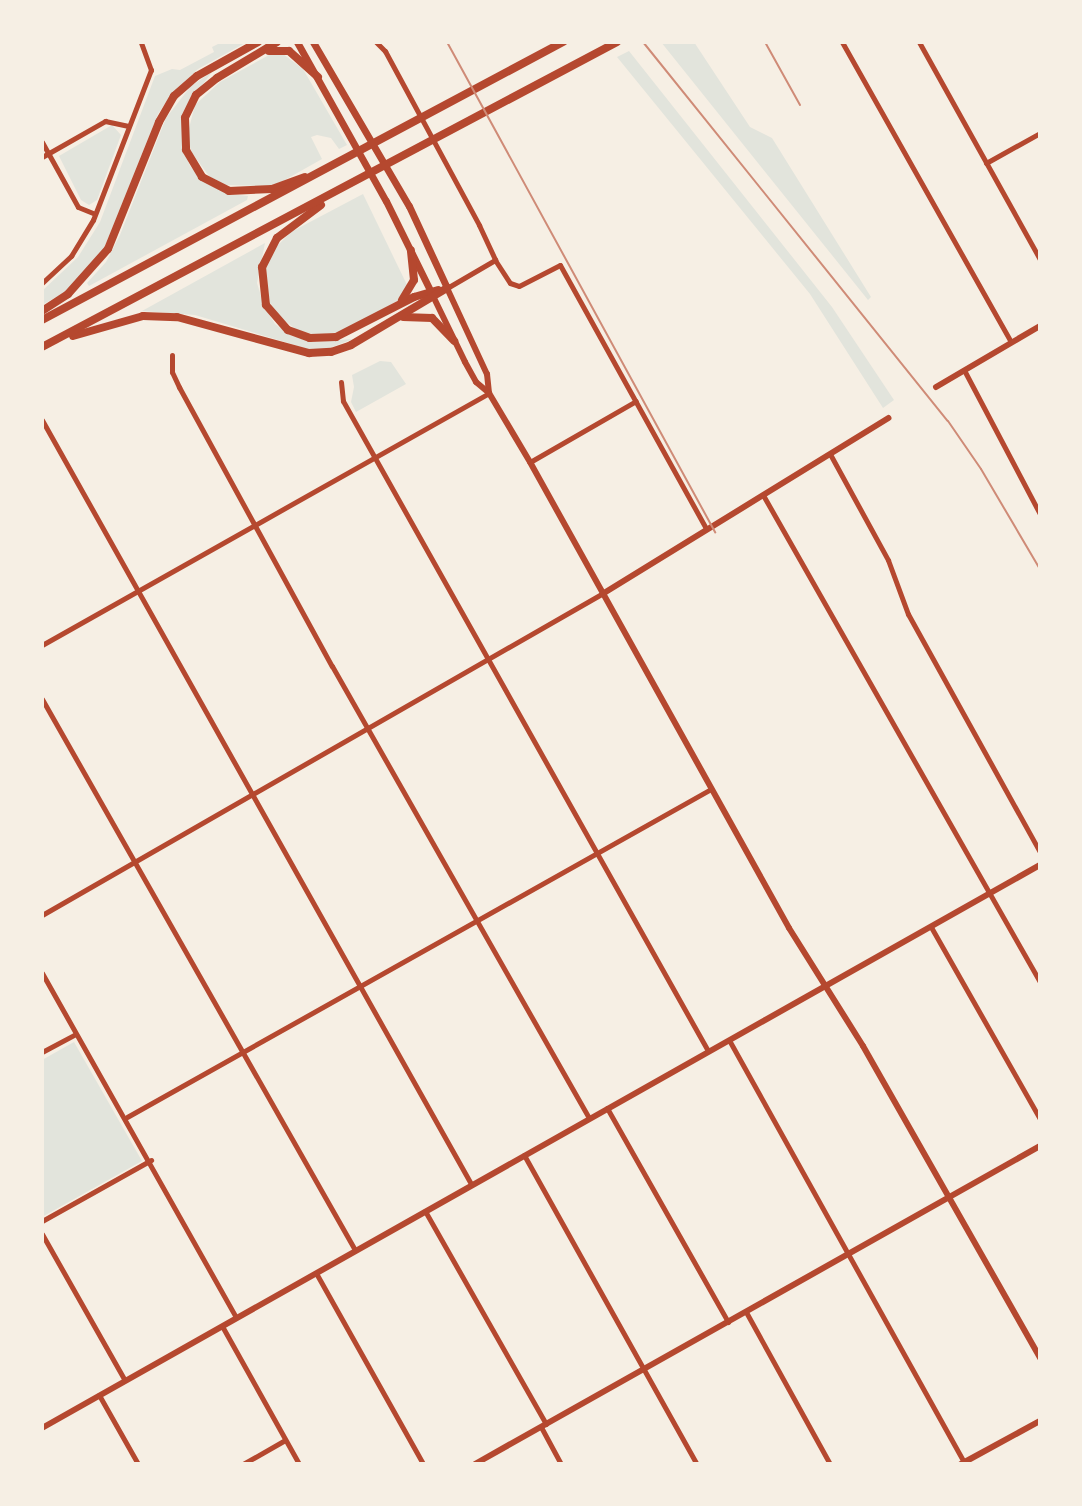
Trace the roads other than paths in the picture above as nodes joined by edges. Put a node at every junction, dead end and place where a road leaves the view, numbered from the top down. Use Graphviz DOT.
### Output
graph roads {
  1 [pos="141,42"];
  2 [pos="277,42"];
  3 [pos="297,42"];
  4 [pos="313,42"];
  5 [pos="376,42"];
  6 [pos="563,42"];
  7 [pos="617,42"];
  8 [pos="842,42"];
  9 [pos="919,42"];
  10 [pos="257,43"];
  11 [pos="261,53"];
  12 [pos="318,77"];
  13 [pos="128,126"];
  14 [pos="1040,133"];
  15 [pos="42,142"];
  16 [pos="45,155"];
  17 [pos="986,163"];
  18 [pos="332,167"];
  19 [pos="344,188"];
  20 [pos="95,214"];
  21 [pos="411,250"];
  22 [pos="1040,259"];
  23 [pos="495,260"];
  24 [pos="42,283"];
  25 [pos="447,288"];
  26 [pos="432,294"];
  27 [pos="391,310"];
  28 [pos="42,311"];
  29 [pos="42,320"];
  30 [pos="1040,326"];
  31 [pos="374,331"];
  32 [pos="454,341"];
  33 [pos="1011,342"];
  34 [pos="42,347"];
  35 [pos="172,355"];
  36 [pos="964,370"];
  37 [pos="341,382"];
  38 [pos="936,387"];
  39 [pos="489,393"];
  40 [pos="636,401"];
  41 [pos="889,418"];
  42 [pos="42,420"];
  43 [pos="830,454"];
  44 [pos="375,458"];
  45 [pos="530,462"];
  46 [pos="763,495"];
  47 [pos="1040,514"];
  48 [pos="255,525"];
  49 [pos="706,528"];
  50 [pos="137,591"];
  51 [pos="604,593"];
  52 [pos="42,645"];
  53 [pos="486,658"];
  54 [pos="42,699"];
  55 [pos="367,726"];
  56 [pos="711,789"];
  57 [pos="250,794"];
  58 [pos="1040,852"];
  59 [pos="596,853"];
  60 [pos="133,862"];
  61 [pos="1040,865"];
  62 [pos="990,894"];
  63 [pos="42,915"];
  64 [pos="477,919"];
  65 [pos="931,927"];
  66 [pos="42,973"];
  67 [pos="1040,982"];
  68 [pos="827,985"];
  69 [pos="360,986"];
  70 [pos="76,1034"];
  71 [pos="728,1040"];
  72 [pos="708,1051"];
  73 [pos="42,1052"];
  74 [pos="242,1052"];
  75 [pos="606,1108"];
  76 [pos="127,1117"];
  77 [pos="589,1118"];
  78 [pos="1040,1119"];
  79 [pos="1040,1146"];
  80 [pos="523,1154"];
  81 [pos="151,1160"];
  82 [pos="471,1184"];
  83 [pos="949,1197"];
  84 [pos="425,1210"];
  85 [pos="42,1221"];
  86 [pos="42,1234"];
  87 [pos="355,1250"];
  88 [pos="849,1254"];
  89 [pos="316,1272"];
  90 [pos="746,1312"];
  91 [pos="236,1317"];
  92 [pos="728,1322"];
  93 [pos="221,1325"];
  94 [pos="1040,1358"];
  95 [pos="645,1369"];
  96 [pos="124,1379"];
  97 [pos="98,1394"];
  98 [pos="1040,1421"];
  99 [pos="543,1426"];
  100 [pos="42,1428"];
  101 [pos="285,1440"];
  102 [pos="963,1463"];
  103 [pos="138,1464"];
  104 [pos="243,1464"];
  105 [pos="299,1464"];
  106 [pos="423,1464"];
  107 [pos="475,1464"];
  108 [pos="561,1464"];
  109 [pos="697,1464"];
  110 [pos="830,1464"];
  1 -- 13 [label="street"];
  2 -- 11 [label="highway"];
  3 -- 12 [label="main road"];
  4 -- 25 [label="main road"];
  5 -- 23 [label="street"];
  6 -- 18 [label="highway"];
  7 -- 19 [label="highway"];
  8 -- 33 [label="street"];
  9 -- 17 [label="street"];
  10 -- 28 [label="highway"];
  11 -- 12 [label="highway"];
  11 -- 18 [label="highway"];
  12 -- 21 [label="main road"];
  13 -- 16 [label="street"];
  13 -- 20 [label="street"];
  14 -- 17 [label="street"];
  15 -- 16 [label="street"];
  16 -- 20 [label="street"];
  17 -- 22 [label="street"];
  18 -- 29 [label="highway"];
  19 -- 27 [label="highway"];
  19 -- 34 [label="highway"];
  20 -- 24 [label="street"];
  21 -- 26 [label="main road"];
  21 -- 27 [label="highway"];
  23 -- 25 [label="street"];
  23 -- 40 [label="street"];
  25 -- 26 [label="highway"];
  25 -- 39 [label="main road"];
  26 -- 27 [label="highway"];
  26 -- 31 [label="highway"];
  26 -- 32 [label="main road"];
  30 -- 33 [label="main road"];
  31 -- 32 [label="highway"];
  31 -- 34 [label="highway"];
  32 -- 39 [label="main road"];
  33 -- 36 [label="main road"];
  35 -- 48 [label="street"];
  36 -- 38 [label="main road"];
  36 -- 47 [label="street"];
  37 -- 44 [label="street"];
  39 -- 44 [label="street"];
  39 -- 45 [label="main road"];
  40 -- 45 [label="street"];
  40 -- 49 [label="street"];
  41 -- 43 [label="main road"];
  42 -- 50 [label="street"];
  43 -- 46 [label="main road"];
  43 -- 58 [label="street"];
  44 -- 48 [label="street"];
  44 -- 53 [label="street"];
  45 -- 51 [label="main road"];
  46 -- 49 [label="main road"];
  46 -- 62 [label="street"];
  48 -- 50 [label="street"];
  48 -- 55 [label="street"];
  49 -- 51 [label="main road"];
  50 -- 52 [label="street"];
  50 -- 57 [label="street"];
  51 -- 53 [label="street"];
  51 -- 56 [label="main road"];
  53 -- 55 [label="street"];
  53 -- 59 [label="street"];
  54 -- 60 [label="street"];
  55 -- 57 [label="street"];
  55 -- 64 [label="street"];
  56 -- 59 [label="street"];
  56 -- 68 [label="main road"];
  57 -- 60 [label="street"];
  57 -- 69 [label="street"];
  59 -- 64 [label="street"];
  59 -- 72 [label="street"];
  60 -- 63 [label="street"];
  60 -- 74 [label="street"];
  61 -- 62 [label="main road"];
  62 -- 65 [label="main road"];
  62 -- 67 [label="street"];
  64 -- 69 [label="street"];
  64 -- 77 [label="street"];
  65 -- 68 [label="main road"];
  65 -- 78 [label="street"];
  66 -- 70 [label="street"];
  68 -- 71 [label="main road"];
  68 -- 83 [label="main road"];
  69 -- 74 [label="street"];
  69 -- 82 [label="street"];
  70 -- 73 [label="street"];
  70 -- 76 [label="street"];
  71 -- 72 [label="main road"];
  71 -- 88 [label="street"];
  72 -- 75 [label="main road"];
  74 -- 76 [label="street"];
  74 -- 87 [label="street"];
  75 -- 77 [label="main road"];
  75 -- 92 [label="street"];
  76 -- 81 [label="street"];
  77 -- 80 [label="main road"];
  79 -- 83 [label="main road"];
  80 -- 82 [label="main road"];
  80 -- 95 [label="street"];
  81 -- 85 [label="street"];
  81 -- 91 [label="street"];
  82 -- 84 [label="main road"];
  83 -- 88 [label="main road"];
  83 -- 94 [label="main road"];
  84 -- 87 [label="main road"];
  84 -- 99 [label="street"];
  86 -- 96 [label="street"];
  87 -- 89 [label="main road"];
  88 -- 90 [label="main road"];
  88 -- 102 [label="street"];
  89 -- 91 [label="main road"];
  89 -- 106 [label="street"];
  90 -- 92 [label="main road"];
  90 -- 110 [label="street"];
  91 -- 93 [label="main road"];
  92 -- 95 [label="main road"];
  93 -- 96 [label="main road"];
  93 -- 101 [label="street"];
  95 -- 99 [label="main road"];
  95 -- 109 [label="street"];
  96 -- 97 [label="main road"];
  97 -- 100 [label="main road"];
  97 -- 103 [label="street"];
  98 -- 102 [label="main road"];
  99 -- 107 [label="main road"];
  99 -- 108 [label="street"];
  101 -- 104 [label="street"];
  101 -- 105 [label="street"];
}
